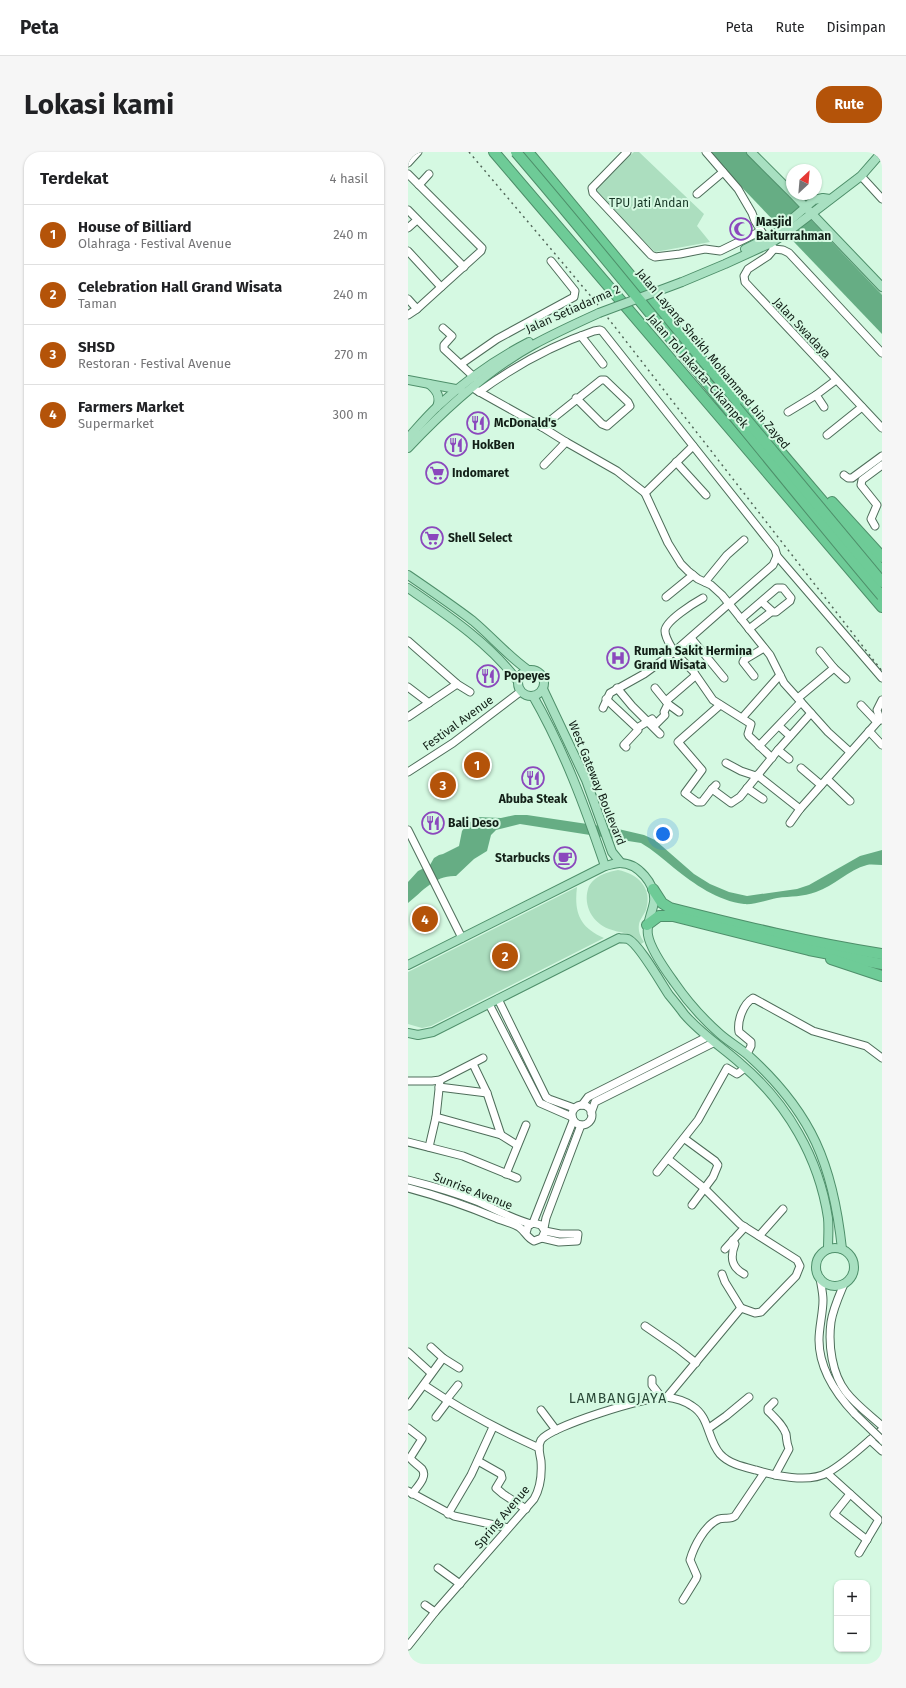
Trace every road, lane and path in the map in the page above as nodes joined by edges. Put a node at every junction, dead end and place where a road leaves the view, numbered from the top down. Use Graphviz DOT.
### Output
graph roads {
  1 [pos="418,152"];
  2 [pos="494,152"];
  3 [pos="516,152"];
  4 [pos="524,152"];
  5 [pos="528,152"];
  6 [pos="627,152"];
  7 [pos="706,152"];
  8 [pos="751,152"];
  9 [pos="882,152"];
  10 [pos="408,163"];
  11 [pos="723,172"];
  12 [pos="408,174"];
  13 [pos="429,174"];
  14 [pos="861,176"];
  15 [pos="419,185"];
  16 [pos="786,186"];
  17 [pos="696,194"];
  18 [pos="822,197"];
  19 [pos="827,198"];
  20 [pos="882,199"];
  21 [pos="798,200"];
  22 [pos="408,210"];
  23 [pos="807,211"];
  24 [pos="417,220"];
  25 [pos="408,228"];
  26 [pos="761,231"];
  27 [pos="771,243"];
  28 [pos="408,251"];
  29 [pos="551,261"];
  30 [pos="464,267"];
  31 [pos="441,287"];
  32 [pos="882,287"];
  33 [pos="408,299"];
  34 [pos="417,309"];
  35 [pos="599,311"];
  36 [pos="408,315"];
  37 [pos="443,328"];
  38 [pos="581,336"];
  39 [pos="882,353"];
  40 [pos="461,364"];
  41 [pos="603,364"];
  42 [pos="474,377"];
  43 [pos="408,380"];
  44 [pos="836,380"];
  45 [pos="428,384"];
  46 [pos="464,388"];
  47 [pos="479,392"];
  48 [pos="816,395"];
  49 [pos="576,398"];
  50 [pos="437,407"];
  51 [pos="824,407"];
  52 [pos="862,407"];
  53 [pos="788,412"];
  54 [pos="542,427"];
  55 [pos="882,428"];
  56 [pos="765,434"];
  57 [pos="827,435"];
  58 [pos="408,438"];
  59 [pos="566,442"];
  60 [pos="693,446"];
  61 [pos="408,448"];
  62 [pos="882,456"];
  63 [pos="676,462"];
  64 [pos="544,465"];
  65 [pos="882,465"];
  66 [pos="844,475"];
  67 [pos="645,493"];
  68 [pos="706,495"];
  69 [pos="875,526"];
  70 [pos="744,540"];
  71 [pos="777,556"];
  72 [pos="882,557"];
  73 [pos="882,570"];
  74 [pos="408,575"];
  75 [pos="692,575"];
  76 [pos="705,582"];
  77 [pos="882,582"];
  78 [pos="408,588"];
  79 [pos="428,589"];
  80 [pos="882,596"];
  81 [pos="422,597"];
  82 [pos="666,597"];
  83 [pos="703,598"];
  84 [pos="762,602"];
  85 [pos="729,603"];
  86 [pos="882,607"];
  87 [pos="771,612"];
  88 [pos="740,619"];
  89 [pos="749,629"];
  90 [pos="691,638"];
  91 [pos="408,641"];
  92 [pos="764,648"];
  93 [pos="674,652"];
  94 [pos="820,652"];
  95 [pos="834,668"];
  96 [pos="528,670"];
  97 [pos="695,674"];
  98 [pos="754,676"];
  99 [pos="780,676"];
  100 [pos="724,678"];
  101 [pos="882,678"];
  102 [pos="846,679"];
  103 [pos="517,680"];
  104 [pos="457,684"];
  105 [pos="408,687"];
  106 [pos="617,688"];
  107 [pos="655,688"];
  108 [pos="543,689"];
  109 [pos="470,692"];
  110 [pos="520,692"];
  111 [pos="533,696"];
  112 [pos="606,699"];
  113 [pos="800,700"];
  114 [pos="882,700"];
  115 [pos="429,703"];
  116 [pos="667,703"];
  117 [pos="720,705"];
  118 [pos="861,705"];
  119 [pos="603,708"];
  120 [pos="679,712"];
  121 [pos="811,713"];
  122 [pos="408,717"];
  123 [pos="742,718"];
  124 [pos="880,720"];
  125 [pos="647,722"];
  126 [pos="779,726"];
  127 [pos="637,728"];
  128 [pos="869,731"];
  129 [pos="660,734"];
  130 [pos="790,736"];
  131 [pos="882,745"];
  132 [pos="759,746"];
  133 [pos="626,747"];
  134 [pos="778,750"];
  135 [pos="850,752"];
  136 [pos="772,758"];
  137 [pos="788,759"];
  138 [pos="726,763"];
  139 [pos="801,768"];
  140 [pos="408,772"];
  141 [pos="756,775"];
  142 [pos="827,779"];
  143 [pos="586,780"];
  144 [pos="576,784"];
  145 [pos="822,785"];
  146 [pos="747,788"];
  147 [pos="762,799"];
  148 [pos="850,801"];
  149 [pos="800,809"];
  150 [pos="790,823"];
  151 [pos="408,830"];
  152 [pos="620,863"];
  153 [pos="605,866"];
  154 [pos="653,889"];
  155 [pos="647,925"];
  156 [pos="792,937"];
  157 [pos="462,938"];
  158 [pos="882,947"];
  159 [pos="809,950"];
  160 [pos="882,954"];
  161 [pos="882,964"];
  162 [pos="408,965"];
  163 [pos="882,976"];
  164 [pos="498,1000"];
  165 [pos="489,1004"];
  166 [pos="408,1033"];
  167 [pos="710,1040"];
  168 [pos="747,1054"];
  169 [pos="483,1058"];
  170 [pos="882,1058"];
  171 [pos="473,1064"];
  172 [pos="745,1068"];
  173 [pos="408,1081"];
  174 [pos="440,1084"];
  175 [pos="487,1094"];
  176 [pos="582,1105"];
  177 [pos="574,1108"];
  178 [pos="591,1113"];
  179 [pos="436,1117"];
  180 [pos="572,1119"];
  181 [pos="526,1125"];
  182 [pos="581,1125"];
  183 [pos="501,1135"];
  184 [pos="685,1139"];
  185 [pos="408,1142"];
  186 [pos="517,1145"];
  187 [pos="429,1146"];
  188 [pos="668,1159"];
  189 [pos="657,1172"];
  190 [pos="506,1174"];
  191 [pos="518,1178"];
  192 [pos="408,1180"];
  193 [pos="408,1188"];
  194 [pos="704,1188"];
  195 [pos="692,1205"];
  196 [pos="783,1209"];
  197 [pos="532,1223"];
  198 [pos="745,1228"];
  199 [pos="544,1230"];
  200 [pos="526,1233"];
  201 [pos="759,1236"];
  202 [pos="542,1238"];
  203 [pos="733,1240"];
  204 [pos="725,1249"];
  205 [pos="828,1249"];
  206 [pos="842,1249"];
  207 [pos="722,1274"];
  208 [pos="744,1274"];
  209 [pos="820,1278"];
  210 [pos="844,1284"];
  211 [pos="741,1308"];
  212 [pos="645,1326"];
  213 [pos="431,1347"];
  214 [pos="408,1352"];
  215 [pos="443,1358"];
  216 [pos="696,1363"];
  217 [pos="459,1368"];
  218 [pos="431,1373"];
  219 [pos="652,1379"];
  220 [pos="424,1385"];
  221 [pos="458,1385"];
  222 [pos="665,1397"];
  223 [pos="749,1397"];
  224 [pos="447,1400"];
  225 [pos="774,1402"];
  226 [pos="408,1406"];
  227 [pos="541,1410"];
  228 [pos="436,1417"];
  229 [pos="882,1426"];
  230 [pos="493,1427"];
  231 [pos="408,1428"];
  232 [pos="709,1428"];
  233 [pos="556,1430"];
  234 [pos="882,1430"];
  235 [pos="870,1440"];
  236 [pos="882,1440"];
  237 [pos="539,1448"];
  238 [pos="882,1451"];
  239 [pos="478,1461"];
  240 [pos="764,1473"];
  241 [pos="827,1473"];
  242 [pos="775,1475"];
  243 [pos="410,1493"];
  244 [pos="850,1494"];
  245 [pos="526,1509"];
  246 [pos="448,1514"];
  247 [pos="508,1528"];
  248 [pos="866,1540"];
  249 [pos="859,1552"];
  250 [pos="438,1568"];
  251 [pos="460,1584"];
  252 [pos="683,1600"];
  253 [pos="425,1605"];
  254 [pos="435,1612"];
  255 [pos="408,1646"];
  1 -- 10 [label="street"];
  2 -- 86 [label="highway, Jalan Tol Jakarta–Cikampek"];
  3 -- 80 [label="highway, Jalan Layang Sheikh Mohammed bin Zayed, bridge"];
  4 -- 77 [label="highway, Jalan Layang Sheikh Mohammed bin Zayed, bridge"];
  5 -- 56 [label="highway, Jalan Tol Jakarta–Cikampek"];
  6 -- 26 [label="street"];
  7 -- 11 [label="street"];
  8 -- 16 [label="main road"];
  9 -- 14 [label="main road, Jalan Setiadarma 2"];
  11 -- 17 [label="street"];
  11 -- 26 [label="street"];
  12 -- 15 [label="street"];
  13 -- 15 [label="street"];
  14 -- 19 [label="main road, Jalan Setiadarma 2"];
  14 -- 20 [label="street"];
  15 -- 30 [label="street"];
  18 -- 19 [label="main road"];
  19 -- 23 [label="main road, Jalan Setiadarma 2"];
  21 -- 23 [label="main road"];
  22 -- 24 [label="street"];
  23 -- 27 [label="main road, Jalan Setiadarma 2"];
  23 -- 32 [label="main road"];
  24 -- 25 [label="street"];
  24 -- 30 [label="street"];
  26 -- 27 [label="street"];
  27 -- 35 [label="main road, Jalan Setiadarma 2, bridge"];
  27 -- 39 [label="street"];
  27 -- 44 [label="street, Jalan Swadaya"];
  28 -- 31 [label="street"];
  29 -- 40 [label="street"];
  30 -- 31 [label="street"];
  31 -- 34 [label="street"];
  33 -- 34 [label="street"];
  34 -- 36 [label="street"];
  35 -- 42 [label="main road, Jalan Setiadarma 2"];
  35 -- 46 [label="main road, Jalan Setiadarma 2"];
  37 -- 40 [label="street"];
  38 -- 41 [label="street"];
  38 -- 47 [label="street"];
  38 -- 60 [label="street"];
  40 -- 42 [label="street"];
  42 -- 46 [label="main road, Jalan Setiadarma 2"];
  43 -- 45 [label="main road"];
  44 -- 48 [label="street"];
  44 -- 52 [label="street, Jalan Swadaya"];
  45 -- 46 [label="main road"];
  45 -- 50 [label="main road"];
  46 -- 47 [label="street"];
  46 -- 50 [label="main road"];
  46 -- 61 [label="main road"];
  47 -- 54 [label="street"];
  48 -- 51 [label="street"];
  48 -- 53 [label="street"];
  49 -- 49 [label="street"];
  49 -- 54 [label="street"];
  50 -- 58 [label="main road"];
  52 -- 55 [label="street, Jalan Swadaya"];
  52 -- 57 [label="street"];
  54 -- 59 [label="street"];
  56 -- 72 [label="highway"];
  56 -- 73 [label="highway, Jalan Tol Jakarta–Cikampek"];
  59 -- 64 [label="street"];
  59 -- 67 [label="street"];
  60 -- 63 [label="street"];
  60 -- 71 [label="street"];
  62 -- 66 [label="street"];
  63 -- 67 [label="street"];
  63 -- 68 [label="street"];
  65 -- 69 [label="street"];
  67 -- 75 [label="street"];
  70 -- 76 [label="street"];
  71 -- 85 [label="street"];
  71 -- 101 [label="street"];
  74 -- 79 [label="main road"];
  75 -- 76 [label="street"];
  75 -- 82 [label="street"];
  76 -- 85 [label="street"];
  78 -- 81 [label="main road"];
  79 -- 81 [label="main road"];
  79 -- 96 [label="main road"];
  81 -- 103 [label="main road"];
  83 -- 93 [label="street"];
  84 -- 87 [label="street"];
  84 -- 87 [label="street"];
  84 -- 88 [label="street"];
  85 -- 88 [label="street"];
  85 -- 90 [label="street"];
  87 -- 89 [label="street"];
  88 -- 89 [label="street"];
  89 -- 92 [label="street"];
  90 -- 93 [label="street"];
  90 -- 100 [label="street"];
  91 -- 104 [label="street"];
  92 -- 98 [label="street"];
  92 -- 99 [label="street"];
  93 -- 97 [label="street"];
  93 -- 106 [label="street"];
  94 -- 95 [label="street"];
  95 -- 102 [label="street"];
  95 -- 113 [label="street"];
  96 -- 103 [label="main road"];
  96 -- 108 [label="main road"];
  97 -- 116 [label="street"];
  97 -- 117 [label="street"];
  99 -- 113 [label="street"];
  99 -- 123 [label="street"];
  103 -- 110 [label="main road"];
  104 -- 109 [label="street"];
  104 -- 115 [label="street"];
  105 -- 115 [label="street"];
  106 -- 112 [label="street"];
  106 -- 125 [label="street"];
  107 -- 116 [label="street"];
  108 -- 111 [label="main road"];
  108 -- 143 [label="main road, West Gateway Boulevard"];
  110 -- 111 [label="main road"];
  110 -- 140 [label="street, Festival Avenue"];
  111 -- 144 [label="main road, West Gateway Boulevard"];
  112 -- 119 [label="street"];
  112 -- 127 [label="street"];
  113 -- 121 [label="street"];
  113 -- 126 [label="street"];
  114 -- 124 [label="street"];
  115 -- 122 [label="street"];
  116 -- 120 [label="street"];
  116 -- 125 [label="street"];
  117 -- 123 [label="street"];
  117 -- 146 [label="street"];
  118 -- 124 [label="street"];
  121 -- 130 [label="street"];
  121 -- 135 [label="street"];
  123 -- 132 [label="street"];
  124 -- 128 [label="street"];
  125 -- 127 [label="street"];
  125 -- 129 [label="street"];
  126 -- 130 [label="street"];
  126 -- 132 [label="street"];
  127 -- 133 [label="street"];
  128 -- 131 [label="street"];
  128 -- 135 [label="street"];
  130 -- 134 [label="street"];
  132 -- 136 [label="street"];
  134 -- 136 [label="street"];
  134 -- 137 [label="street"];
  135 -- 142 [label="street"];
  136 -- 141 [label="street"];
  138 -- 141 [label="street"];
  139 -- 145 [label="street"];
  141 -- 146 [label="street"];
  141 -- 149 [label="street"];
  142 -- 145 [label="street"];
  142 -- 148 [label="street"];
  143 -- 144 [label="main road"];
  143 -- 152 [label="main road, West Gateway Boulevard"];
  144 -- 153 [label="main road, West Gateway Boulevard"];
  145 -- 149 [label="street"];
  146 -- 147 [label="street"];
  149 -- 150 [label="street"];
  151 -- 157 [label="street"];
  152 -- 153 [label="main road"];
  152 -- 154 [label="main road"];
  153 -- 157 [label="main road"];
  154 -- 155 [label="main road"];
  154 -- 156 [label="highway"];
  155 -- 159 [label="highway"];
  155 -- 168 [label="main road"];
  156 -- 158 [label="highway"];
  156 -- 160 [label="highway"];
  157 -- 162 [label="main road"];
  159 -- 161 [label="highway"];
  159 -- 163 [label="highway"];
  164 -- 165 [label="main road"];
  164 -- 167 [label="main road"];
  164 -- 177 [label="street"];
  165 -- 166 [label="main road"];
  165 -- 180 [label="street"];
  167 -- 172 [label="main road"];
  167 -- 176 [label="street"];
  167 -- 178 [label="street"];
  168 -- 170 [label="street"];
  168 -- 206 [label="main road"];
  169 -- 171 [label="street"];
  171 -- 174 [label="street"];
  171 -- 175 [label="street"];
  172 -- 184 [label="street"];
  172 -- 205 [label="main road"];
  173 -- 174 [label="street"];
  174 -- 175 [label="street"];
  174 -- 179 [label="street"];
  175 -- 183 [label="street"];
  176 -- 177 [label="street"];
  176 -- 178 [label="street"];
  177 -- 180 [label="street"];
  178 -- 182 [label="street"];
  179 -- 183 [label="street"];
  179 -- 187 [label="street"];
  180 -- 182 [label="street"];
  180 -- 197 [label="street"];
  181 -- 186 [label="street"];
  182 -- 199 [label="street"];
  183 -- 186 [label="street"];
  184 -- 188 [label="street"];
  184 -- 194 [label="street"];
  185 -- 187 [label="street"];
  186 -- 190 [label="street"];
  187 -- 190 [label="street"];
  188 -- 189 [label="street"];
  188 -- 194 [label="street"];
  190 -- 191 [label="street"];
  192 -- 197 [label="street, Sunrise Avenue"];
  193 -- 200 [label="street, Sunrise Avenue"];
  194 -- 195 [label="street"];
  194 -- 198 [label="street"];
  196 -- 201 [label="street"];
  197 -- 199 [label="street"];
  197 -- 200 [label="street"];
  198 -- 201 [label="street"];
  198 -- 203 [label="street"];
  199 -- 202 [label="street"];
  199 -- 202 [label="street"];
  200 -- 202 [label="street"];
  201 -- 211 [label="street"];
  203 -- 204 [label="street"];
  203 -- 208 [label="street"];
  205 -- 206 [label="main road"];
  205 -- 209 [label="main road"];
  206 -- 210 [label="main road"];
  207 -- 211 [label="street"];
  209 -- 210 [label="main road"];
  209 -- 236 [label="street, bridge"];
  210 -- 229 [label="street"];
  211 -- 216 [label="street"];
  212 -- 216 [label="street"];
  213 -- 215 [label="street"];
  214 -- 218 [label="street"];
  215 -- 217 [label="street"];
  215 -- 218 [label="street"];
  216 -- 222 [label="street"];
  218 -- 220 [label="street"];
  219 -- 222 [label="street"];
  220 -- 224 [label="street"];
  220 -- 226 [label="street"];
  221 -- 224 [label="street"];
  222 -- 232 [label="street"];
  222 -- 233 [label="street"];
  223 -- 232 [label="street"];
  224 -- 228 [label="street"];
  224 -- 230 [label="street"];
  225 -- 242 [label="street"];
  227 -- 233 [label="street"];
  230 -- 237 [label="street"];
  230 -- 239 [label="street"];
  231 -- 243 [label="street"];
  232 -- 240 [label="street"];
  233 -- 237 [label="street"];
  234 -- 235 [label="street"];
  235 -- 238 [label="street"];
  235 -- 241 [label="street"];
  237 -- 245 [label="street, Spring Avenue"];
  239 -- 245 [label="street"];
  239 -- 246 [label="street"];
  240 -- 242 [label="street"];
  240 -- 252 [label="street"];
  241 -- 242 [label="street"];
  241 -- 244 [label="street"];
  243 -- 246 [label="street"];
  244 -- 248 [label="street"];
  244 -- 248 [label="street"];
  245 -- 247 [label="street, Spring Avenue"];
  246 -- 247 [label="street"];
  247 -- 251 [label="street, Spring Avenue"];
  248 -- 249 [label="street"];
  250 -- 251 [label="street"];
  251 -- 254 [label="street, Spring Avenue"];
  253 -- 254 [label="street"];
  254 -- 255 [label="street, Spring Avenue"];
}
